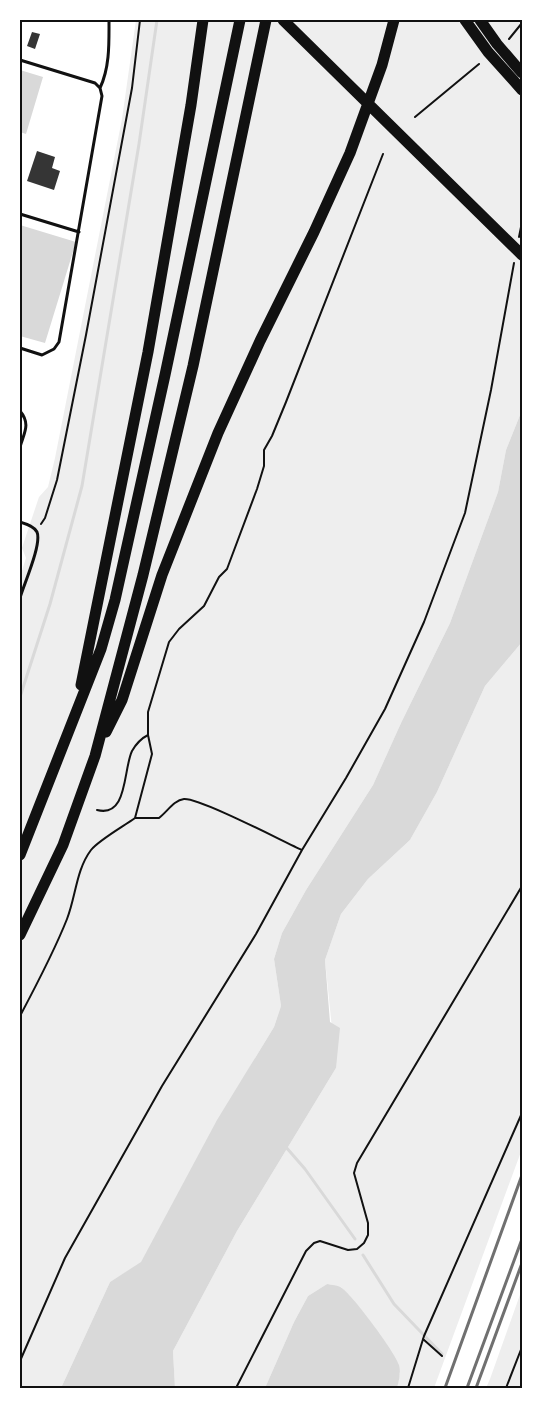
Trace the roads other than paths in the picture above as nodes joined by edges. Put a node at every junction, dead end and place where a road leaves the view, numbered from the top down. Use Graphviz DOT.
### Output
graph roads {
  1 [pos="109,20"];
  2 [pos="202,20"];
  3 [pos="240,20"];
  4 [pos="266,20"];
  5 [pos="283,20"];
  6 [pos="394,20"];
  7 [pos="465,20"];
  8 [pos="480,20"];
  9 [pos="20,60"];
  10 [pos="522,72"];
  11 [pos="100,88"];
  12 [pos="522,90"];
  13 [pos="20,214"];
  14 [pos="79,232"];
  15 [pos="522,256"];
  16 [pos="20,348"];
  17 [pos="20,411"];
  18 [pos="20,447"];
  19 [pos="20,522"];
  20 [pos="20,598"];
  21 [pos="76,712"];
  22 [pos="95,756"];
  23 [pos="20,855"];
  24 [pos="20,935"];
  1 -- 11 [label="lane"];
  2 -- 21 [label="highway"];
  3 -- 21 [label="highway"];
  4 -- 22 [label="highway"];
  5 -- 15 [label="highway"];
  6 -- 22 [label="highway"];
  7 -- 12 [label="highway"];
  8 -- 10 [label="highway"];
  9 -- 11 [label="lane"];
  11 -- 14 [label="lane"];
  13 -- 14 [label="lane"];
  14 -- 16 [label="lane"];
  17 -- 18 [label="lane"];
  19 -- 20 [label="lane"];
  21 -- 23 [label="highway"];
  22 -- 24 [label="highway"];
}
